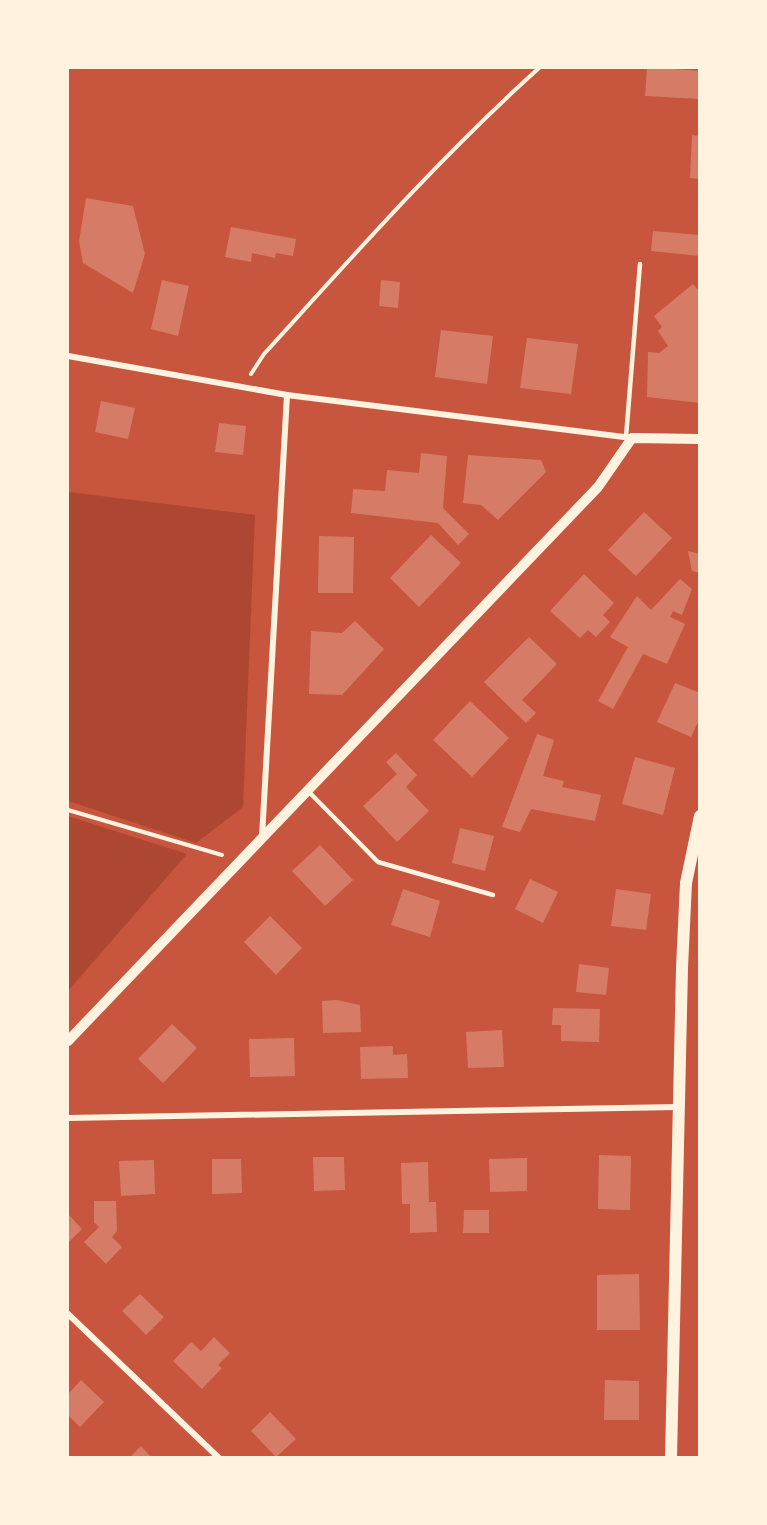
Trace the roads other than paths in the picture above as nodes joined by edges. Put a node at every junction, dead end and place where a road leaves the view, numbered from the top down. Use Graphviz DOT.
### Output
graph roads {
  1 [pos="640,264"];
  2 [pos="68,356"];
  3 [pos="286,395"];
  4 [pos="629,437"];
  5 [pos="699,439"];
  6 [pos="307,790"];
  7 [pos="699,816"];
  8 [pos="262,837"];
  9 [pos="493,895"];
  10 [pos="68,1041"];
  11 [pos="679,1107"];
  12 [pos="68,1118"];
  13 [pos="68,1314"];
  14 [pos="219,1458"];
  15 [pos="670,1458"];
  1 -- 4 [label="lane"];
  2 -- 3 [label="street"];
  3 -- 4 [label="street"];
  3 -- 8 [label="street"];
  4 -- 5 [label="street"];
  4 -- 6 [label="street"];
  6 -- 8 [label="street"];
  6 -- 9 [label="lane"];
  7 -- 11 [label="main road"];
  8 -- 10 [label="street"];
  11 -- 12 [label="street"];
  11 -- 15 [label="main road"];
  13 -- 14 [label="street"];
}
